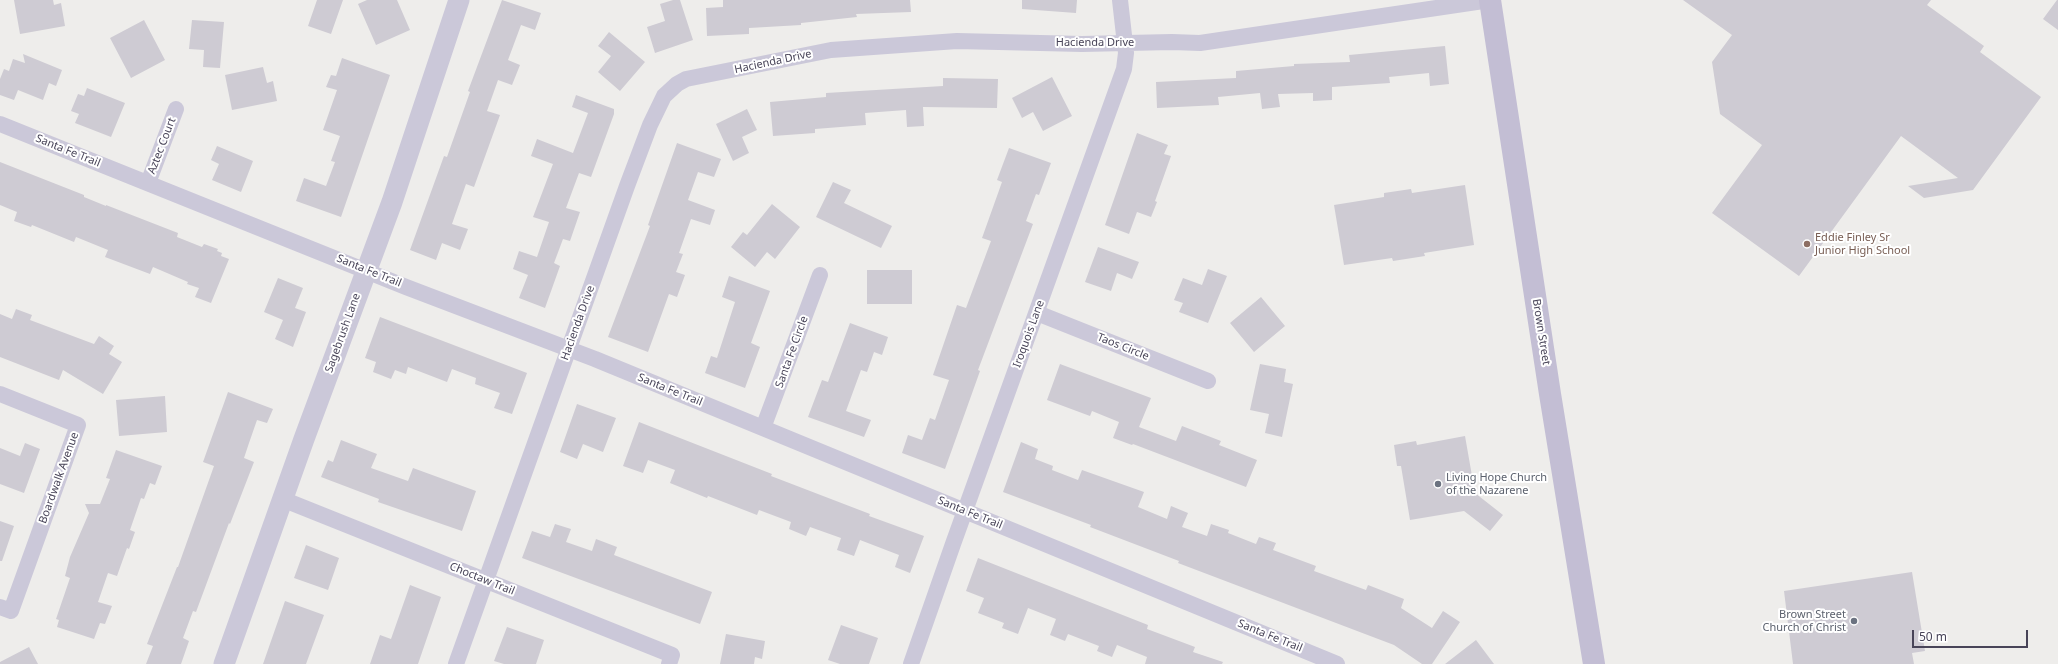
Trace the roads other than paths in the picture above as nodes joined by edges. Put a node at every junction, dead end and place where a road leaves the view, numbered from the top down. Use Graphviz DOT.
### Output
graph roads {
  1 [pos="459,0"];
  2 [pos="1120,0"];
  3 [pos="1490,0"];
  4 [pos="1125,43"];
  5 [pos="176,109"];
  6 [pos="0,124"];
  7 [pos="148,183"];
  8 [pos="366,270"];
  9 [pos="820,275"];
  10 [pos="1037,313"];
  11 [pos="568,349"];
  12 [pos="1208,381"];
  13 [pos="0,394"];
  14 [pos="763,428"];
  15 [pos="282,499"];
  16 [pos="964,511"];
  17 [pos="486,580"];
  18 [pos="6,609"];
  19 [pos="224,664"];
  20 [pos="456,664"];
  21 [pos="669,664"];
  22 [pos="911,664"];
  23 [pos="1337,664"];
  24 [pos="1594,664"];
  1 -- 8 [label="street, Sagebrush Lane"];
  2 -- 4 [label="street, Iroquois Lane"];
  3 -- 4 [label="street, Hacienda Drive"];
  3 -- 24 [label="main road, Brown Street"];
  4 -- 10 [label="street, Iroquois Lane"];
  4 -- 11 [label="street, Hacienda Drive"];
  5 -- 7 [label="street, Aztec Court"];
  6 -- 7 [label="street, Santa Fe Trail"];
  7 -- 8 [label="street, Santa Fe Trail"];
  8 -- 11 [label="street, Santa Fe Trail"];
  8 -- 15 [label="street, Sagebrush Lane"];
  9 -- 14 [label="street, Santa Fe Circle"];
  10 -- 12 [label="street, Taos Circle"];
  10 -- 16 [label="street, Iroquois Lane"];
  11 -- 14 [label="street, Santa Fe Trail"];
  11 -- 17 [label="street, Hacienda Drive"];
  13 -- 18 [label="street, Boardwalk Avenue"];
  14 -- 16 [label="street, Santa Fe Trail"];
  15 -- 17 [label="street, Choctaw Trail"];
  15 -- 19 [label="street, Sagebrush Lane"];
  16 -- 22 [label="street, Iroquois Lane"];
  16 -- 23 [label="street, Santa Fe Trail"];
  17 -- 20 [label="street, Hacienda Drive"];
  17 -- 21 [label="street, Choctaw Trail"];
}
